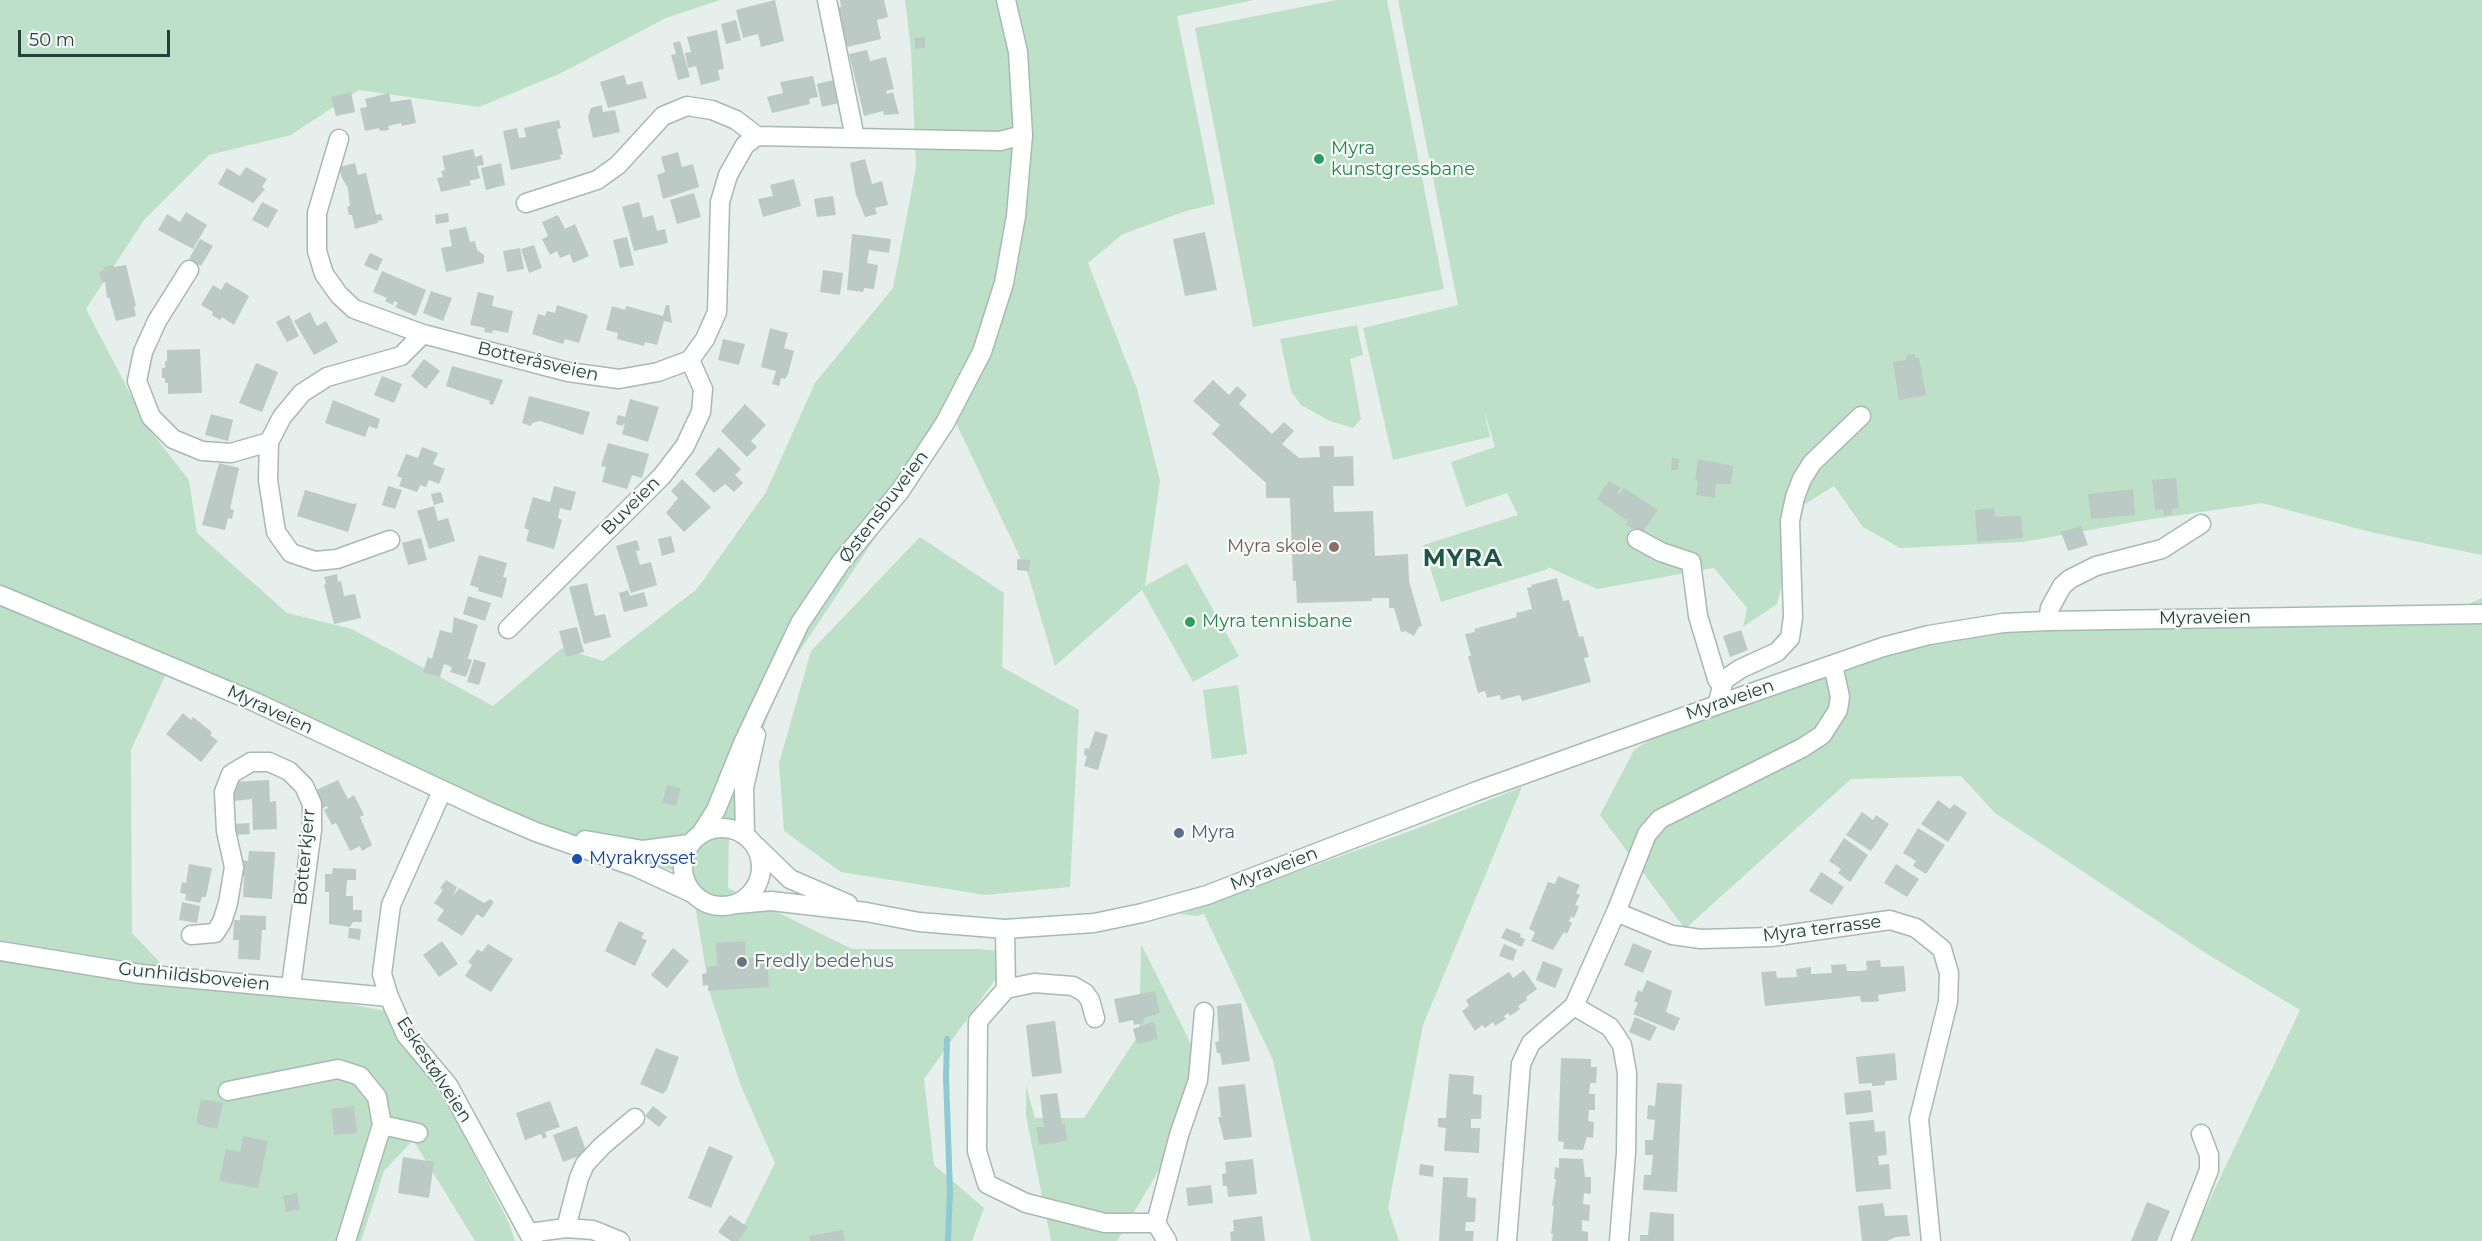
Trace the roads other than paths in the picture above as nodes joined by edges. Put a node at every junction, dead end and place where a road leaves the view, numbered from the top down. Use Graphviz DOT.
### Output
graph roads {
  1 [pos="827,0"];
  2 [pos="1006,0"];
  3 [pos="1023,135"];
  4 [pos="757,136"];
  5 [pos="855,138"];
  6 [pos="339,139"];
  7 [pos="526,203"];
  8 [pos="189,270"];
  9 [pos="423,334"];
  10 [pos="690,360"];
  11 [pos="1861,416"];
  12 [pos="269,442"];
  13 [pos="2201,524"];
  14 [pos="1637,539"];
  15 [pos="390,540"];
  16 [pos="0,595"];
  17 [pos="2482,614"];
  18 [pos="2048,621"];
  19 [pos="508,629"];
  20 [pos="1833,665"];
  21 [pos="1721,685"];
  22 [pos="767,690"];
  23 [pos="1717,705"];
  24 [pos="442,791"];
  25 [pos="536,832"];
  26 [pos="695,838"];
  27 [pos="750,840"];
  28 [pos="692,894"];
  29 [pos="737,904"];
  30 [pos="866,912"];
  31 [pos="1616,912"];
  32 [pos="1005,930"];
  33 [pos="191,935"];
  34 [pos="0,951"];
  35 [pos="291,986"];
  36 [pos="1006,989"];
  37 [pos="389,997"];
  38 [pos="1574,1006"];
  39 [pos="1204,1012"];
  40 [pos="1095,1018"];
  41 [pos="228,1090"];
  42 [pos="635,1119"];
  43 [pos="382,1125"];
  44 [pos="418,1133"];
  45 [pos="2201,1134"];
  46 [pos="1156,1223"];
  47 [pos="566,1228"];
  48 [pos="531,1237"];
  49 [pos="346,1241"];
  50 [pos="620,1241"];
  51 [pos="1167,1241"];
  52 [pos="1507,1241"];
  53 [pos="1619,1241"];
  54 [pos="1931,1241"];
  55 [pos="2181,1241"];
  1 -- 5 [label="street"];
  2 -- 3 [label="street, Østensbuveien"];
  3 -- 5 [label="street"];
  3 -- 22 [label="street, Østensbuveien"];
  4 -- 5 [label="street"];
  4 -- 7 [label="street"];
  4 -- 10 [label="street"];
  6 -- 9 [label="street, Botteråsveien"];
  8 -- 12 [label="street"];
  9 -- 10 [label="street, Botteråsveien"];
  9 -- 12 [label="street"];
  10 -- 19 [label="street, Buveien"];
  11 -- 21 [label="street"];
  12 -- 15 [label="street"];
  13 -- 18 [label="street"];
  14 -- 21 [label="street"];
  16 -- 24 [label="street, Myraveien"];
  17 -- 18 [label="street, Myraveien"];
  18 -- 20 [label="street, Myraveien"];
  20 -- 23 [label="street, Myraveien"];
  20 -- 31 [label="street"];
  21 -- 23 [label="street"];
  22 -- 26 [label="street, Østensbuveien"];
  22 -- 27 [label="street, Østensbuveien"];
  23 -- 32 [label="street, Myraveien"];
  24 -- 25 [label="street, Myraveien"];
  24 -- 37 [label="street, Eskestølveien"];
  25 -- 26 [label="street, Myraveien"];
  25 -- 28 [label="street, Myraveien"];
  26 -- 27 [label="street"];
  26 -- 28 [label="street"];
  27 -- 29 [label="street"];
  27 -- 30 [label="street, Myraveien"];
  28 -- 29 [label="street"];
  29 -- 30 [label="street, Myraveien"];
  30 -- 32 [label="street, Myraveien"];
  31 -- 38 [label="street"];
  31 -- 54 [label="street, Myra terrasse"];
  32 -- 36 [label="street"];
  33 -- 35 [label="street, Botterkjerr"];
  34 -- 35 [label="street, Gunhildsboveien"];
  35 -- 37 [label="street, Gunhildsboveien"];
  36 -- 40 [label="street"];
  36 -- 46 [label="street"];
  37 -- 48 [label="street, Eskestølveien"];
  38 -- 52 [label="street"];
  38 -- 53 [label="street"];
  39 -- 46 [label="street"];
  41 -- 43 [label="street"];
  42 -- 47 [label="street"];
  43 -- 44 [label="street"];
  43 -- 49 [label="street"];
  45 -- 55 [label="street"];
  46 -- 51 [label="street"];
  47 -- 48 [label="street"];
  47 -- 50 [label="street"];
}
